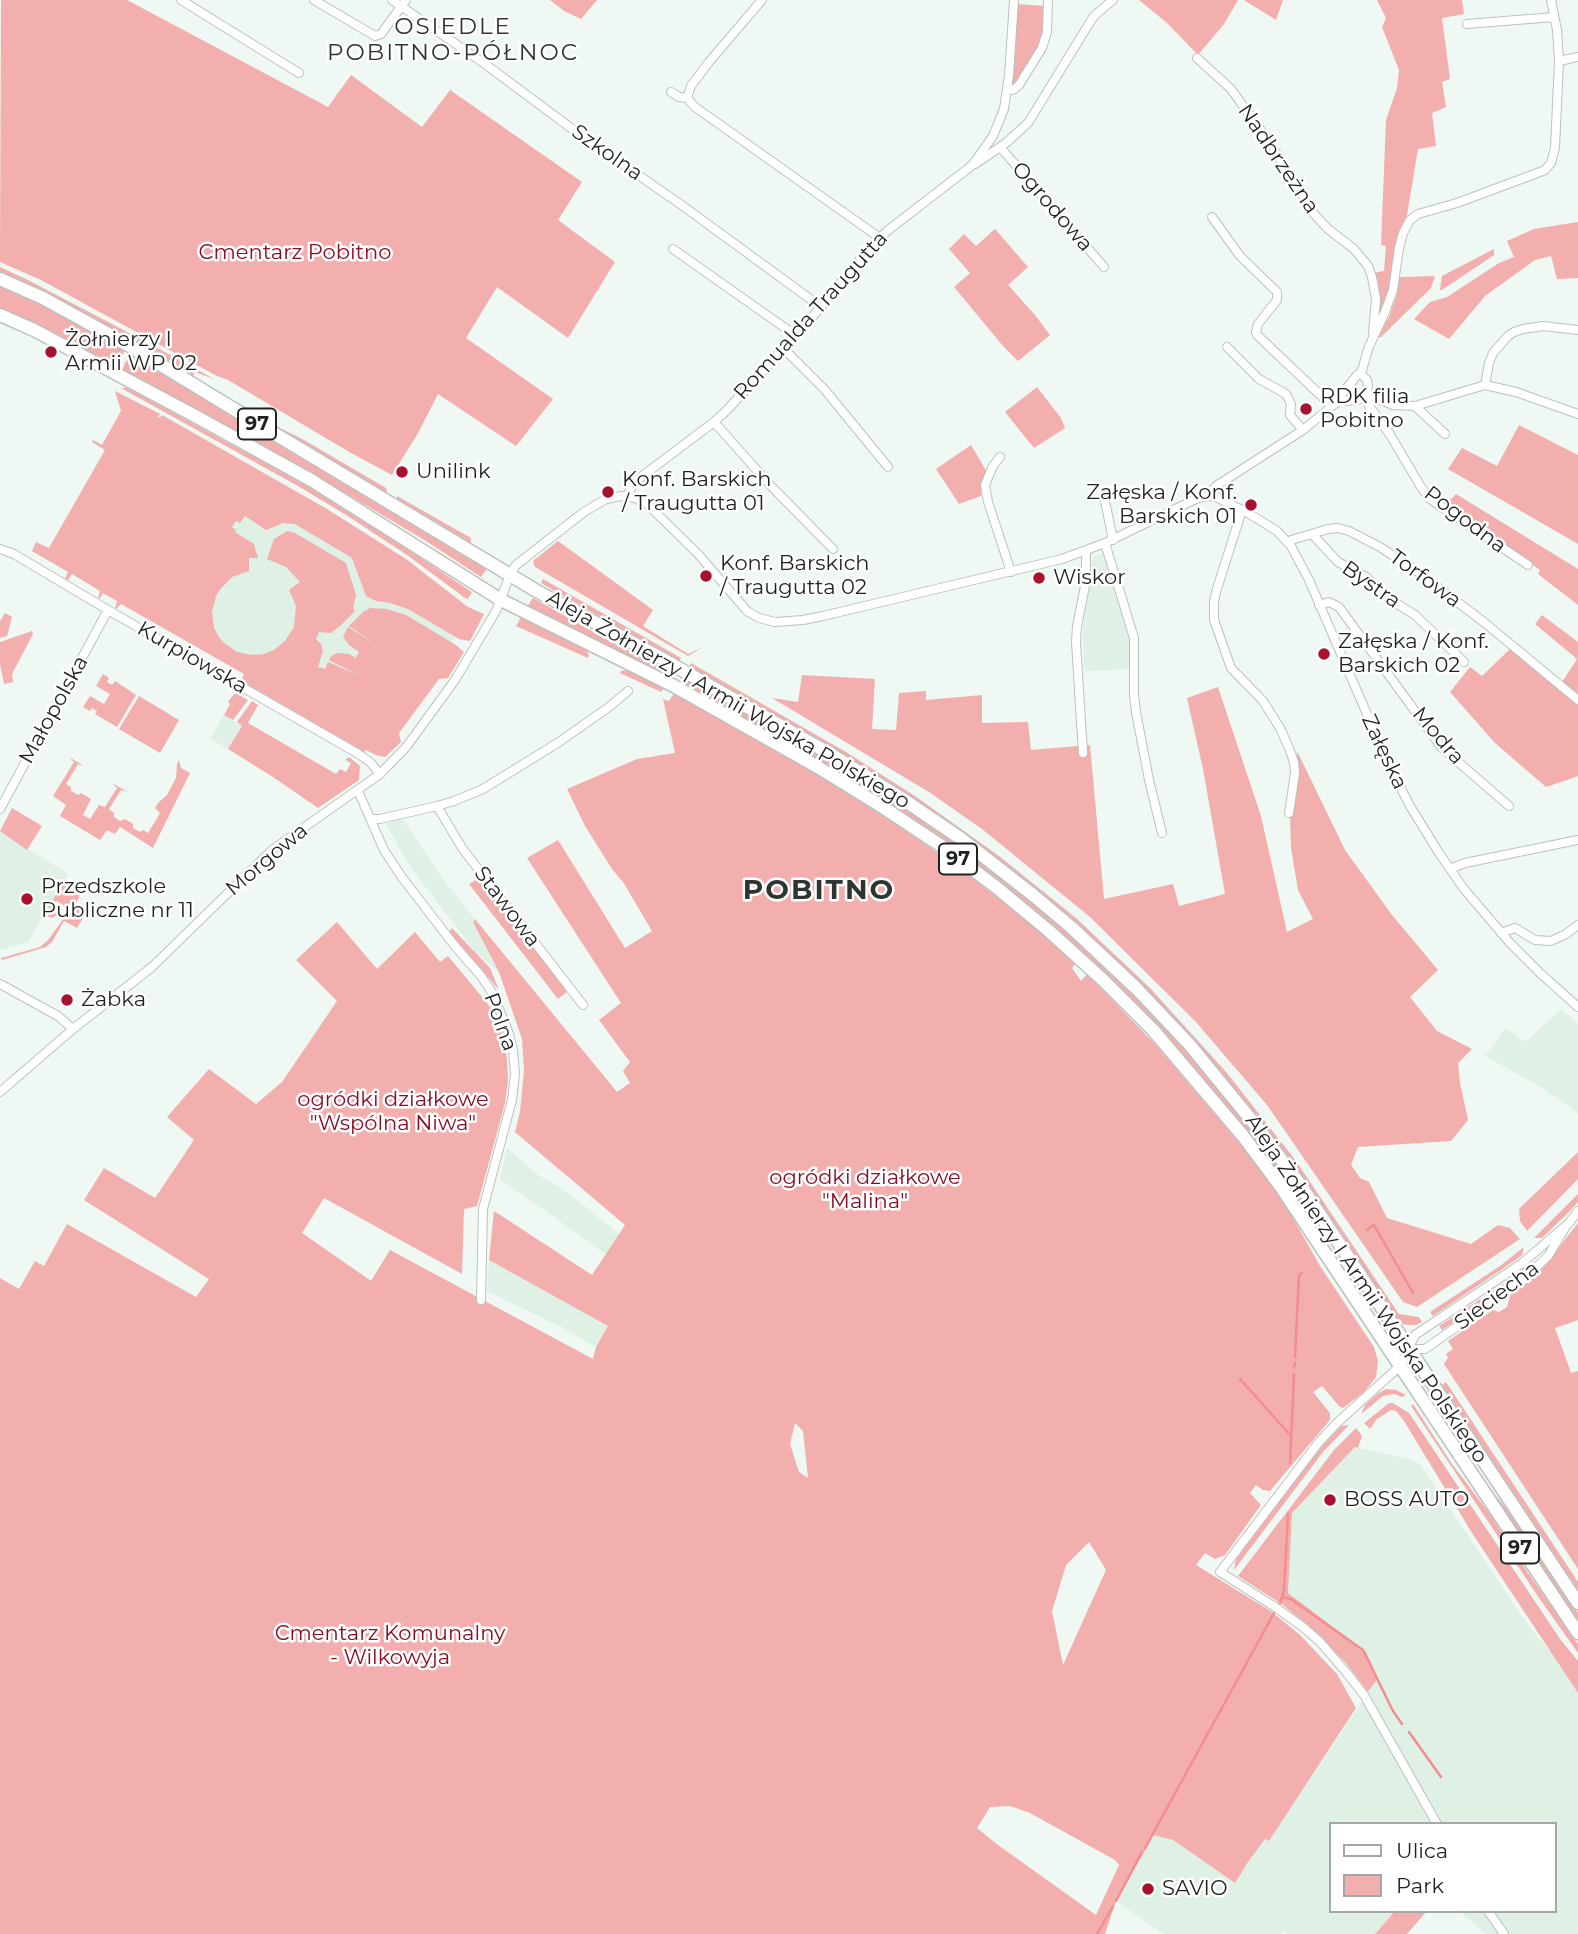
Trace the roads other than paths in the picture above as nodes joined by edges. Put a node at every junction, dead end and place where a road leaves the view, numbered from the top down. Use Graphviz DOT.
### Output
graph roads {
  1 [pos="181,0"];
  2 [pos="314,0"];
  3 [pos="392,0"];
  4 [pos="762,0"];
  5 [pos="1048,0"];
  6 [pos="1113,0"];
  7 [pos="1551,0"];
  8 [pos="1011,1"];
  9 [pos="403,3"];
  10 [pos="1554,18"];
  11 [pos="1467,24"];
  12 [pos="1578,57"];
  13 [pos="1197,58"];
  14 [pos="1559,61"];
  15 [pos="299,73"];
  16 [pos="1007,90"];
  17 [pos="671,92"];
  18 [pos="687,98"];
  19 [pos="1000,147"];
  20 [pos="970,167"];
  21 [pos="1212,217"];
  22 [pos="880,238"];
  23 [pos="673,249"];
  24 [pos="1104,267"];
  25 [pos="0,278"];
  26 [pos="821,307"];
  27 [pos="0,315"];
  28 [pos="1578,330"];
  29 [pos="795,335"];
  30 [pos="1373,337"];
  31 [pos="1227,347"];
  32 [pos="783,348"];
  33 [pos="1361,374"];
  34 [pos="1485,385"];
  35 [pos="1368,395"];
  36 [pos="1342,398"];
  37 [pos="1332,406"];
  38 [pos="1415,406"];
  39 [pos="1578,414"];
  40 [pos="714,422"];
  41 [pos="1303,430"];
  42 [pos="1445,434"];
  43 [pos="1000,457"];
  44 [pos="888,467"];
  45 [pos="627,496"];
  46 [pos="1209,496"];
  47 [pos="1105,501"];
  48 [pos="1242,510"];
  49 [pos="1312,534"];
  50 [pos="1288,541"];
  51 [pos="1109,542"];
  52 [pos="0,549"];
  53 [pos="833,549"];
  54 [pos="1086,552"];
  55 [pos="1528,565"];
  56 [pos="1011,572"];
  57 [pos="510,575"];
  58 [pos="501,600"];
  59 [pos="1319,605"];
  60 [pos="108,610"];
  61 [pos="1464,662"];
  62 [pos="628,691"];
  63 [pos="1578,700"];
  64 [pos="1083,753"];
  65 [pos="380,774"];
  66 [pos="358,791"];
  67 [pos="437,806"];
  68 [pos="1509,806"];
  69 [pos="0,809"];
  70 [pos="1289,813"];
  71 [pos="372,819"];
  72 [pos="1162,834"];
  73 [pos="1578,840"];
  74 [pos="1450,869"];
  75 [pos="1578,925"];
  76 [pos="1501,933"];
  77 [pos="0,984"];
  78 [pos="583,1004"];
  79 [pos="1578,1007"];
  80 [pos="73,1029"];
  81 [pos="0,1092"];
  82 [pos="1578,1212"];
  83 [pos="1569,1223"];
  84 [pos="481,1300"];
  85 [pos="1409,1349"];
  86 [pos="1399,1366"];
  87 [pos="1578,1603"];
  88 [pos="1578,1633"];
  89 [pos="1436,1822"];
  90 [pos="1489,1913"];
  91 [pos="1504,1934"];
  1 -- 15 [label="street"];
  2 -- 9 [label="street"];
  3 -- 9 [label="street, Szkolna"];
  4 -- 18 [label="street"];
  5 -- 16 [label="street"];
  6 -- 19 [label="street"];
  7 -- 10 [label="street"];
  8 -- 16 [label="street, Romualda Traugutta"];
  9 -- 26 [label="street, Szkolna"];
  10 -- 11 [label="street"];
  10 -- 14 [label="street"];
  12 -- 14 [label="street"];
  13 -- 30 [label="street, Nadbrzeżna"];
  14 -- 30 [label="street"];
  16 -- 20 [label="street, Romualda Traugutta"];
  17 -- 18 [label="street"];
  18 -- 22 [label="street"];
  19 -- 20 [label="street"];
  19 -- 24 [label="street, Ogrodowa"];
  20 -- 22 [label="street, Romualda Traugutta"];
  21 -- 37 [label="street"];
  22 -- 26 [label="street, Romualda Traugutta"];
  23 -- 29 [label="street"];
  25 -- 57 [label="main road, Aleja Żołnierzy I Armii Wojska Polskiego / 97"];
  26 -- 29 [label="street, Romualda Traugutta"];
  27 -- 58 [label="main road, Aleja Żołnierzy I Armii Wojska Polskiego / 97"];
  28 -- 34 [label="street"];
  29 -- 32 [label="street, Romualda Traugutta"];
  30 -- 33 [label="street"];
  31 -- 41 [label="street"];
  32 -- 40 [label="street, Romualda Traugutta"];
  32 -- 44 [label="street"];
  33 -- 35 [label="street, Pogodna"];
  33 -- 36 [label="street"];
  34 -- 38 [label="street"];
  34 -- 39 [label="street"];
  35 -- 36 [label="street"];
  35 -- 38 [label="street"];
  35 -- 55 [label="street, Pogodna"];
  36 -- 37 [label="street"];
  37 -- 41 [label="street"];
  38 -- 42 [label="street"];
  40 -- 45 [label="street, Romualda Traugutta"];
  40 -- 53 [label="street"];
  41 -- 46 [label="street"];
  43 -- 56 [label="street"];
  45 -- 56 [label="street"];
  45 -- 57 [label="street"];
  46 -- 48 [label="street, Załęska"];
  46 -- 51 [label="street"];
  47 -- 51 [label="street"];
  48 -- 50 [label="street, Załęska"];
  48 -- 70 [label="street"];
  49 -- 50 [label="street, Torfowa"];
  49 -- 61 [label="street, Bystra"];
  49 -- 63 [label="street, Torfowa"];
  50 -- 59 [label="street, Załęska"];
  51 -- 54 [label="street"];
  51 -- 72 [label="street"];
  52 -- 60 [label="street, Kurpiowska"];
  54 -- 56 [label="street"];
  54 -- 64 [label="street"];
  57 -- 58 [label="street, Morgowa"];
  57 -- 85 [label="main road, Aleja Żołnierzy I Armii Wojska Polskiego / 97"];
  58 -- 65 [label="street, Morgowa"];
  58 -- 86 [label="main road, Aleja Żołnierzy I Armii Wojska Polskiego / 97"];
  59 -- 68 [label="street, Modra"];
  59 -- 74 [label="street, Załęska"];
  60 -- 65 [label="street, Kurpiowska"];
  60 -- 69 [label="street, Małopolska"];
  62 -- 67 [label="street"];
  65 -- 66 [label="street, Morgowa"];
  66 -- 71 [label="street, Polna"];
  66 -- 80 [label="street, Morgowa"];
  67 -- 71 [label="street"];
  67 -- 78 [label="street, Stawowa"];
  71 -- 84 [label="street, Polna"];
  73 -- 74 [label="street"];
  74 -- 76 [label="street, Załęska"];
  75 -- 76 [label="street"];
  76 -- 79 [label="street, Załęska"];
  77 -- 80 [label="street"];
  80 -- 81 [label="street, Morgowa"];
  82 -- 83 [label="street, Sieciecha"];
  83 -- 85 [label="street, Sieciecha"];
  83 -- 85 [label="street, Sieciecha"];
  85 -- 86 [label="street, Sieciecha"];
  85 -- 87 [label="main road, Aleja Żołnierzy I Armii Wojska Polskiego / 97"];
  86 -- 88 [label="main road, Aleja Żołnierzy I Armii Wojska Polskiego / 97"];
  86 -- 89 [label="street, Sieciecha"];
  90 -- 91 [label="street"];
}
